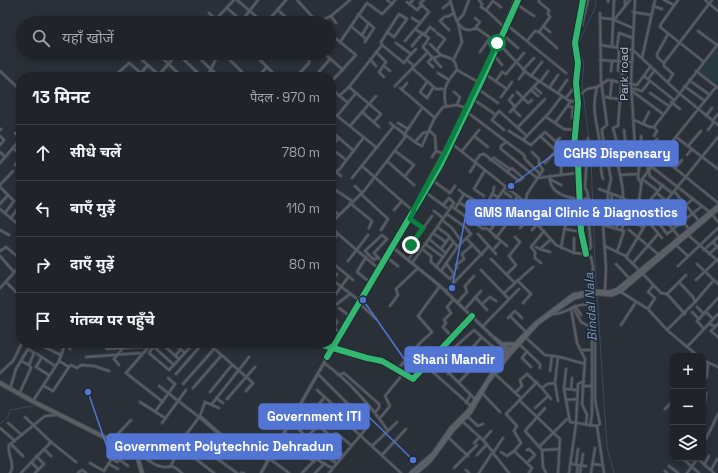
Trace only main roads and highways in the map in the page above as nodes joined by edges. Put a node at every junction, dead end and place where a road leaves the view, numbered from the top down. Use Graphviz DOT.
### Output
graph roads {
  1 [pos="718,206"];
  2 [pos="714,212"];
  3 [pos="690,233"];
  4 [pos="641,271"];
  5 [pos="619,290"];
  6 [pos="549,314"];
  7 [pos="517,344"];
  8 [pos="511,352"];
  9 [pos="505,356"];
  10 [pos="487,382"];
  11 [pos="0,383"];
  12 [pos="142,473"];
  13 [pos="411,473"];
  14 [pos="416,473"];
  1 -- 2 [label="main road"];
  2 -- 3 [label="main road"];
  2 -- 3 [label="main road"];
  3 -- 4 [label="main road"];
  3 -- 4 [label="main road"];
  4 -- 5 [label="main road"];
  4 -- 5 [label="main road"];
  5 -- 6 [label="main road"];
  6 -- 7 [label="main road"];
  6 -- 7 [label="main road"];
  7 -- 8 [label="main road"];
  7 -- 9 [label="main road"];
  8 -- 9 [label="main road"];
  8 -- 10 [label="main road"];
  9 -- 10 [label="main road"];
  10 -- 13 [label="main road"];
  10 -- 14 [label="main road"];
  11 -- 12 [label="highway"];
}
